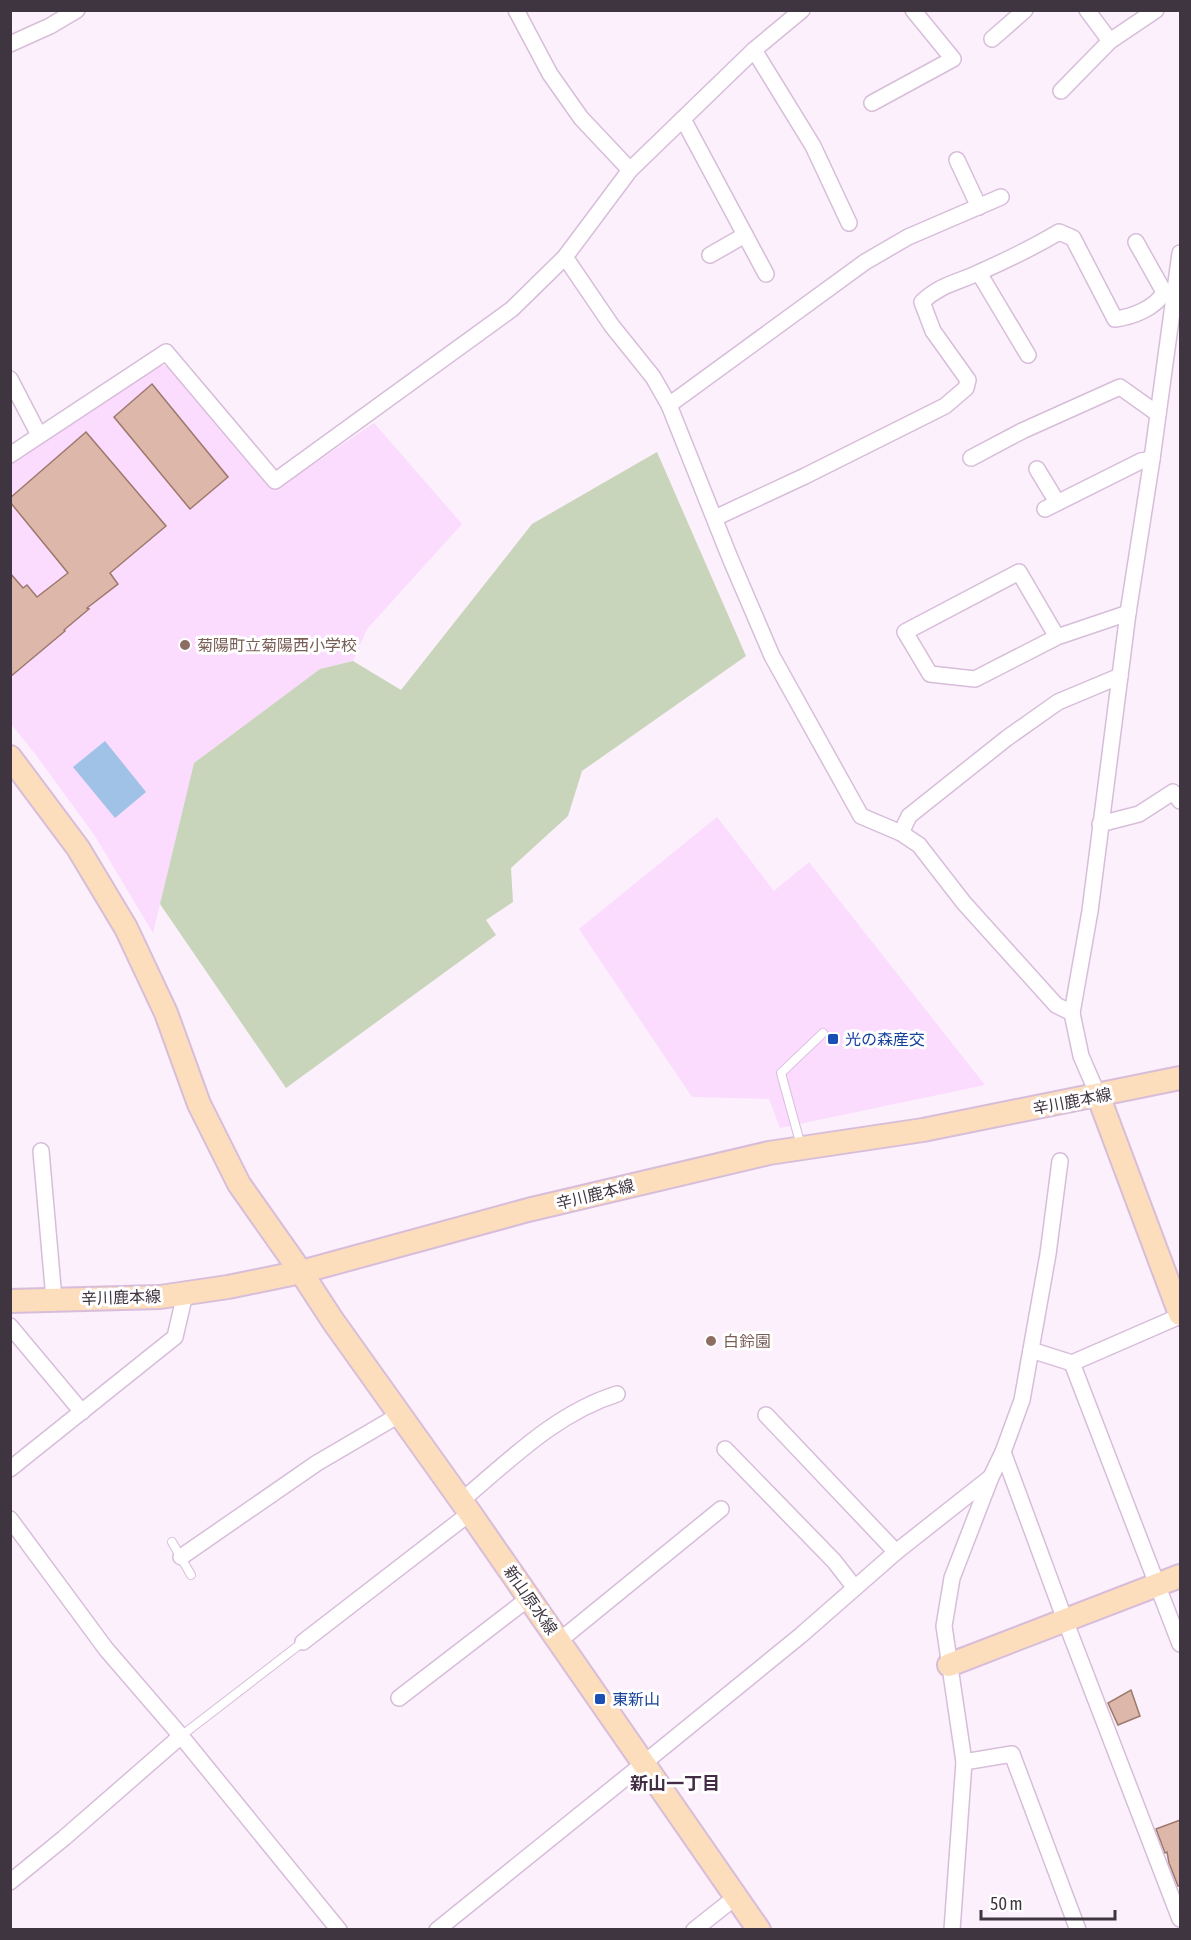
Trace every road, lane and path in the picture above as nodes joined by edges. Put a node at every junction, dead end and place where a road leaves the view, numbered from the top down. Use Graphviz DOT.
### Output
graph roads {
  1 [pos="77,10"];
  2 [pos="516,10"];
  3 [pos="802,10"];
  4 [pos="913,10"];
  5 [pos="1025,10"];
  6 [pos="1087,10"];
  7 [pos="1156,10"];
  8 [pos="992,39"];
  9 [pos="1110,41"];
  10 [pos="10,44"];
  11 [pos="754,50"];
  12 [pos="1061,91"];
  13 [pos="872,103"];
  14 [pos="683,119"];
  15 [pos="957,160"];
  16 [pos="630,170"];
  17 [pos="1001,197"];
  18 [pos="978,207"];
  19 [pos="849,224"];
  20 [pos="745,235"];
  21 [pos="1136,242"];
  22 [pos="1180,253"];
  23 [pos="710,255"];
  24 [pos="565,257"];
  25 [pos="979,273"];
  26 [pos="766,274"];
  27 [pos="1028,355"];
  28 [pos="10,380"];
  29 [pos="669,405"];
  30 [pos="1158,414"];
  31 [pos="39,435"];
  32 [pos="10,455"];
  33 [pos="971,458"];
  34 [pos="1152,459"];
  35 [pos="1037,469"];
  36 [pos="715,518"];
  37 [pos="1128,613"];
  38 [pos="1057,637"];
  39 [pos="1120,676"];
  40 [pos="10,757"];
  41 [pos="1180,801"];
  42 [pos="1100,824"];
  43 [pos="901,833"];
  44 [pos="1072,1013"];
  45 [pos="823,1033"];
  46 [pos="1180,1078"];
  47 [pos="1098,1095"];
  48 [pos="802,1147"];
  49 [pos="41,1151"];
  50 [pos="1060,1161"];
  51 [pos="301,1272"];
  52 [pos="185,1294"];
  53 [pos="54,1299"];
  54 [pos="10,1301"];
  55 [pos="1180,1315"];
  56 [pos="10,1326"];
  57 [pos="1031,1350"];
  58 [pos="1072,1363"];
  59 [pos="617,1394"];
  60 [pos="82,1412"];
  61 [pos="399,1415"];
  62 [pos="766,1415"];
  63 [pos="725,1449"];
  64 [pos="1003,1452"];
  65 [pos="10,1469"];
  66 [pos="991,1477"];
  67 [pos="465,1507"];
  68 [pos="721,1509"];
  69 [pos="10,1519"];
  70 [pos="172,1542"];
  71 [pos="896,1552"];
  72 [pos="181,1557"];
  73 [pos="191,1575"];
  74 [pos="1180,1576"];
  75 [pos="1157,1584"];
  76 [pos="855,1588"];
  77 [pos="529,1598"];
  78 [pos="1065,1620"];
  79 [pos="559,1641"];
  80 [pos="303,1642"];
  81 [pos="1180,1644"];
  82 [pos="949,1665"];
  83 [pos="399,1698"];
  84 [pos="181,1736"];
  85 [pos="964,1762"];
  86 [pos="644,1763"];
  87 [pos="10,1882"];
  88 [pos="736,1896"];
  89 [pos="1180,1919"];
  90 [pos="339,1929"];
  91 [pos="437,1929"];
  92 [pos="694,1929"];
  93 [pos="759,1929"];
  94 [pos="952,1929"];
  95 [pos="1078,1929"];
  1 -- 10 [label="street"];
  2 -- 16 [label="street"];
  3 -- 11 [label="street"];
  4 -- 13 [label="street"];
  5 -- 8 [label="street"];
  6 -- 9 [label="street"];
  7 -- 9 [label="street"];
  9 -- 12 [label="street"];
  11 -- 14 [label="street"];
  11 -- 19 [label="street"];
  14 -- 16 [label="street"];
  14 -- 20 [label="street"];
  15 -- 18 [label="street"];
  16 -- 24 [label="street"];
  17 -- 18 [label="street"];
  18 -- 29 [label="street"];
  20 -- 23 [label="street"];
  20 -- 26 [label="street"];
  21 -- 25 [label="street"];
  22 -- 30 [label="street"];
  24 -- 29 [label="street"];
  24 -- 31 [label="street"];
  25 -- 27 [label="street"];
  25 -- 36 [label="street"];
  28 -- 31 [label="street"];
  29 -- 36 [label="street"];
  30 -- 33 [label="street"];
  30 -- 34 [label="street"];
  31 -- 32 [label="street"];
  34 -- 35 [label="street"];
  34 -- 37 [label="street"];
  36 -- 43 [label="street"];
  37 -- 38 [label="street"];
  37 -- 39 [label="street"];
  38 -- 38 [label="street"];
  39 -- 42 [label="street"];
  39 -- 43 [label="street"];
  40 -- 51 [label="main road, 新山原水線"];
  41 -- 42 [label="street"];
  42 -- 44 [label="street"];
  43 -- 44 [label="street"];
  44 -- 47 [label="street"];
  45 -- 48 [label="lane"];
  46 -- 47 [label="main road, 辛川鹿本線"];
  47 -- 48 [label="main road, 辛川鹿本線"];
  47 -- 55 [label="main road"];
  48 -- 51 [label="main road, 辛川鹿本線"];
  49 -- 53 [label="street"];
  50 -- 57 [label="street"];
  51 -- 52 [label="main road, 辛川鹿本線"];
  51 -- 61 [label="main road, 新山原水線"];
  52 -- 53 [label="main road, 辛川鹿本線"];
  52 -- 60 [label="street"];
  53 -- 54 [label="main road, 辛川鹿本線"];
  55 -- 58 [label="street"];
  56 -- 60 [label="street"];
  57 -- 58 [label="street"];
  57 -- 64 [label="street"];
  58 -- 75 [label="street"];
  59 -- 67 [label="street"];
  60 -- 65 [label="street"];
  61 -- 67 [label="main road, 新山原水線"];
  61 -- 72 [label="street"];
  62 -- 71 [label="street"];
  63 -- 76 [label="street"];
  64 -- 66 [label="street"];
  64 -- 78 [label="street"];
  66 -- 71 [label="street"];
  66 -- 82 [label="street"];
  67 -- 77 [label="main road, 新山原水線"];
  67 -- 80 [label="street"];
  68 -- 79 [label="street"];
  69 -- 84 [label="street"];
  70 -- 72 [label="lane"];
  71 -- 76 [label="street"];
  72 -- 73 [label="lane"];
  74 -- 75 [label="main road"];
  75 -- 78 [label="main road"];
  75 -- 81 [label="street"];
  76 -- 86 [label="street"];
  77 -- 79 [label="main road, 新山原水線"];
  77 -- 83 [label="street"];
  78 -- 82 [label="main road"];
  78 -- 89 [label="street"];
  79 -- 86 [label="main road, 新山原水線"];
  80 -- 84 [label="lane"];
  82 -- 85 [label="street"];
  84 -- 87 [label="street"];
  84 -- 90 [label="street"];
  85 -- 94 [label="street"];
  85 -- 95 [label="street"];
  86 -- 88 [label="main road, 新山原水線"];
  86 -- 91 [label="street"];
  88 -- 92 [label="street"];
  88 -- 93 [label="main road, 新山原水線"];
}
